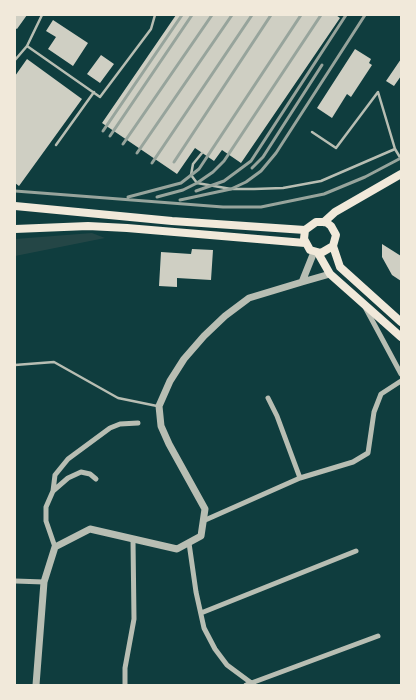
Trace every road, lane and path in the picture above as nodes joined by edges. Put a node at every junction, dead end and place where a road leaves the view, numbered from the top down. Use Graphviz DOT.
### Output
graph roads {
  1 [pos="42,15"];
  2 [pos="155,15"];
  3 [pos="27,46"];
  4 [pos="15,60"];
  5 [pos="94,92"];
  6 [pos="312,132"];
  7 [pos="56,145"];
  8 [pos="395,149"];
  9 [pos="202,153"];
  10 [pos="401,159"];
  11 [pos="401,174"];
  12 [pos="15,206"];
  13 [pos="324,222"];
  14 [pos="15,229"];
  15 [pos="305,230"];
  16 [pos="305,243"];
  17 [pos="333,246"];
  18 [pos="316,253"];
  19 [pos="330,274"];
  20 [pos="302,282"];
  21 [pos="363,304"];
  22 [pos="401,322"];
  23 [pos="401,337"];
  24 [pos="15,365"];
  25 [pos="401,374"];
  26 [pos="401,381"];
  27 [pos="268,398"];
  28 [pos="159,406"];
  29 [pos="138,423"];
  30 [pos="300,478"];
  31 [pos="96,479"];
  32 [pos="53,491"];
  33 [pos="203,521"];
  34 [pos="133,540"];
  35 [pos="189,542"];
  36 [pos="54,547"];
  37 [pos="356,551"];
  38 [pos="15,581"];
  39 [pos="44,582"];
  40 [pos="201,613"];
  41 [pos="378,636"];
  42 [pos="251,684"];
  43 [pos="36,685"];
  44 [pos="125,685"];
  1 -- 3 [label="lane"];
  2 -- 5 [label="lane"];
  3 -- 4 [label="lane"];
  3 -- 5 [label="lane"];
  5 -- 7 [label="lane"];
  6 -- 8 [label="lane"];
  8 -- 9 [label="lane"];
  8 -- 10 [label="lane"];
  11 -- 13 [label="main road"];
  12 -- 15 [label="main road"];
  13 -- 15 [label="main road"];
  13 -- 17 [label="main road"];
  14 -- 16 [label="main road"];
  15 -- 16 [label="main road"];
  16 -- 18 [label="main road"];
  17 -- 18 [label="main road"];
  17 -- 22 [label="main road"];
  18 -- 19 [label="main road"];
  18 -- 20 [label="street"];
  19 -- 20 [label="street"];
  19 -- 21 [label="main road"];
  20 -- 28 [label="street"];
  21 -- 23 [label="main road"];
  21 -- 25 [label="street"];
  24 -- 28 [label="lane"];
  26 -- 30 [label="street"];
  27 -- 30 [label="street"];
  28 -- 33 [label="street"];
  29 -- 32 [label="street"];
  30 -- 33 [label="street"];
  31 -- 32 [label="street"];
  32 -- 36 [label="street"];
  33 -- 35 [label="street"];
  34 -- 35 [label="street"];
  34 -- 36 [label="street"];
  34 -- 44 [label="street"];
  35 -- 40 [label="street"];
  36 -- 39 [label="street"];
  37 -- 40 [label="street"];
  38 -- 39 [label="street"];
  39 -- 43 [label="street"];
  40 -- 42 [label="street"];
  41 -- 42 [label="street"];
}
